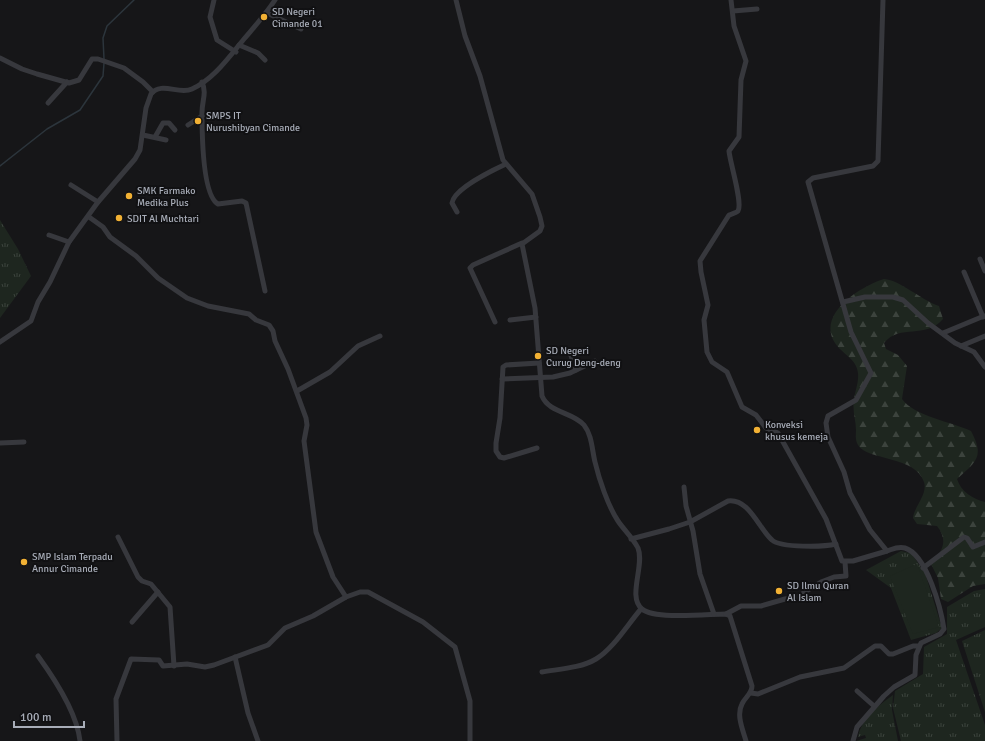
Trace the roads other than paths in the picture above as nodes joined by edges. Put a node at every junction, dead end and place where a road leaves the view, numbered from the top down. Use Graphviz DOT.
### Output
graph roads {
  1 [pos="214,0"];
  2 [pos="275,0"];
  3 [pos="456,0"];
  4 [pos="731,0"];
  5 [pos="884,0"];
  6 [pos="758,9"];
  7 [pos="733,11"];
  8 [pos="267,13"];
  9 [pos="301,30"];
  10 [pos="239,45"];
  11 [pos="236,52"];
  12 [pos="0,58"];
  13 [pos="265,60"];
  14 [pos="67,82"];
  15 [pos="202,82"];
  16 [pos="153,92"];
  17 [pos="48,103"];
  18 [pos="202,116"];
  19 [pos="188,125"];
  20 [pos="175,130"];
  21 [pos="144,135"];
  22 [pos="155,137"];
  23 [pos="166,140"];
  24 [pos="506,164"];
  25 [pos="71,185"];
  26 [pos="98,202"];
  27 [pos="457,212"];
  28 [pos="89,217"];
  29 [pos="49,235"];
  30 [pos="69,242"];
  31 [pos="522,243"];
  32 [pos="980,259"];
  33 [pos="985,271"];
  34 [pos="964,272"];
  35 [pos="265,291"];
  36 [pos="843,302"];
  37 [pos="984,316"];
  38 [pos="536,317"];
  39 [pos="510,320"];
  40 [pos="495,322"];
  41 [pos="943,333"];
  42 [pos="380,336"];
  43 [pos="985,336"];
  44 [pos="0,342"];
  45 [pos="961,346"];
  46 [pos="570,353"];
  47 [pos="982,358"];
  48 [pos="595,361"];
  49 [pos="539,363"];
  50 [pos="985,367"];
  51 [pos="576,370"];
  52 [pos="539,377"];
  53 [pos="502,379"];
  54 [pos="297,391"];
  55 [pos="24,442"];
  56 [pos="0,443"];
  57 [pos="537,448"];
  58 [pos="684,487"];
  59 [pos="690,522"];
  60 [pos="118,538"];
  61 [pos="631,539"];
  62 [pos="985,542"];
  63 [pos="836,544"];
  64 [pos="887,551"];
  65 [pos="845,562"];
  66 [pos="923,568"];
  67 [pos="158,592"];
  68 [pos="346,597"];
  69 [pos="641,609"];
  70 [pos="714,614"];
  71 [pos="726,614"];
  72 [pos="132,622"];
  73 [pos="918,646"];
  74 [pos="38,656"];
  75 [pos="235,657"];
  76 [pos="174,666"];
  77 [pos="542,672"];
  78 [pos="857,691"];
  79 [pos="751,693"];
  80 [pos="874,706"];
  81 [pos="80,741"];
  82 [pos="117,741"];
  83 [pos="258,741"];
  84 [pos="470,741"];
  85 [pos="746,741"];
  86 [pos="853,741"];
  1 -- 11 [label="street"];
  2 -- 8 [label="street"];
  3 -- 24 [label="street"];
  4 -- 7 [label="street"];
  5 -- 36 [label="street"];
  6 -- 7 [label="street"];
  7 -- 63 [label="street"];
  8 -- 9 [label="street"];
  8 -- 10 [label="street"];
  10 -- 11 [label="street"];
  10 -- 13 [label="street"];
  11 -- 15 [label="street"];
  12 -- 14 [label="street"];
  14 -- 16 [label="street"];
  14 -- 17 [label="street"];
  15 -- 16 [label="street"];
  15 -- 18 [label="street"];
  16 -- 21 [label="street"];
  18 -- 19 [label="street"];
  18 -- 35 [label="street"];
  20 -- 22 [label="street"];
  21 -- 22 [label="street"];
  21 -- 26 [label="street"];
  22 -- 23 [label="street"];
  24 -- 27 [label="street"];
  24 -- 31 [label="street"];
  25 -- 26 [label="street"];
  26 -- 28 [label="street"];
  28 -- 30 [label="street"];
  28 -- 54 [label="street"];
  29 -- 30 [label="street"];
  30 -- 44 [label="street"];
  31 -- 38 [label="street"];
  31 -- 40 [label="street"];
  32 -- 33 [label="street"];
  34 -- 37 [label="street"];
  36 -- 41 [label="street"];
  36 -- 64 [label="street"];
  37 -- 41 [label="street"];
  38 -- 39 [label="street"];
  38 -- 49 [label="street"];
  41 -- 45 [label="street"];
  42 -- 54 [label="street"];
  43 -- 45 [label="street"];
  45 -- 47 [label="street"];
  46 -- 51 [label="street"];
  47 -- 50 [label="street"];
  48 -- 51 [label="street"];
  49 -- 52 [label="street"];
  49 -- 53 [label="street"];
  51 -- 52 [label="street"];
  52 -- 53 [label="street"];
  52 -- 61 [label="street"];
  53 -- 57 [label="street"];
  54 -- 68 [label="street"];
  55 -- 56 [label="street"];
  58 -- 59 [label="street"];
  59 -- 61 [label="street"];
  59 -- 63 [label="street"];
  59 -- 70 [label="street"];
  60 -- 67 [label="street"];
  61 -- 69 [label="street"];
  62 -- 66 [label="street"];
  63 -- 65 [label="street"];
  64 -- 65 [label="street"];
  64 -- 66 [label="street"];
  65 -- 71 [label="street"];
  66 -- 73 [label="street"];
  67 -- 72 [label="street"];
  67 -- 76 [label="street"];
  68 -- 75 [label="street"];
  68 -- 84 [label="street"];
  69 -- 70 [label="street"];
  69 -- 77 [label="street"];
  70 -- 71 [label="street"];
  71 -- 79 [label="street"];
  73 -- 79 [label="street"];
  73 -- 80 [label="street"];
  74 -- 81 [label="street"];
  75 -- 76 [label="street"];
  75 -- 83 [label="street"];
  76 -- 82 [label="street"];
  78 -- 80 [label="street"];
  79 -- 85 [label="street"];
  80 -- 86 [label="street"];
}
